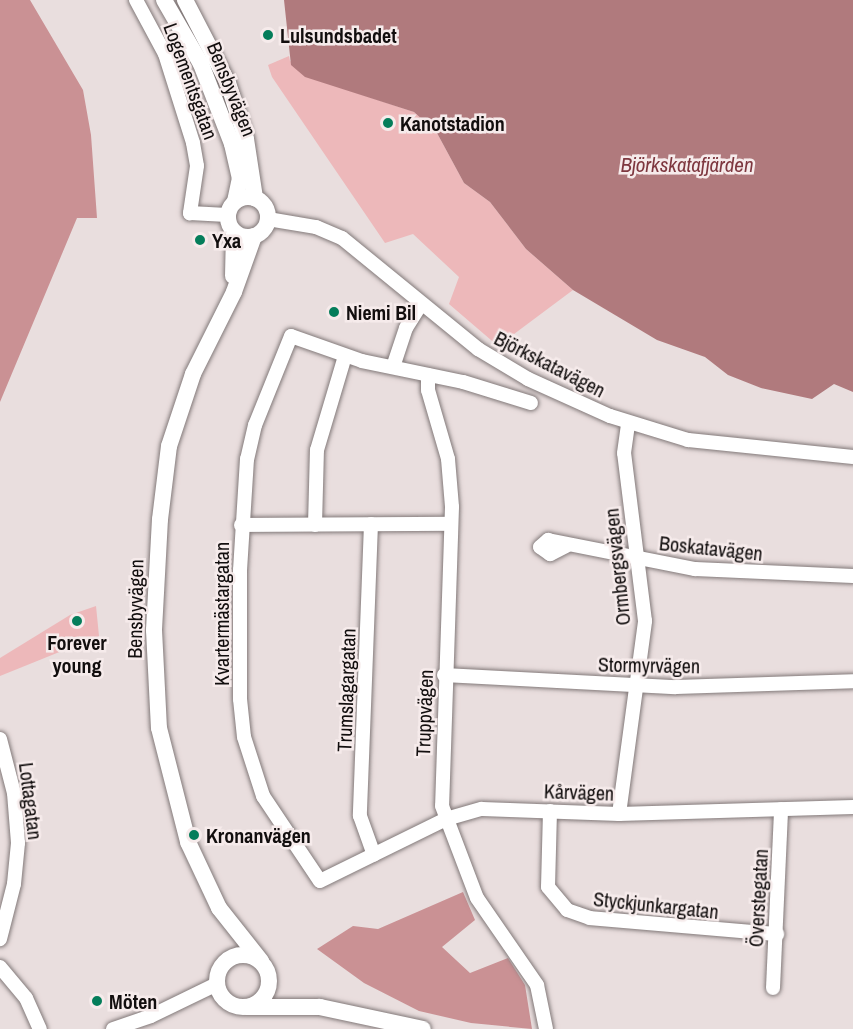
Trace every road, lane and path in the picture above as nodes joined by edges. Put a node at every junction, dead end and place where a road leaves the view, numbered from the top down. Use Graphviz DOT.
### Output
graph roads {
  1 [pos="136,0"];
  2 [pos="164,0"];
  3 [pos="185,0"];
  4 [pos="255,198"];
  5 [pos="231,208"];
  6 [pos="268,219"];
  7 [pos="234,232"];
  8 [pos="254,236"];
  9 [pos="420,306"];
  10 [pos="223,311"];
  11 [pos="345,356"];
  12 [pos="393,367"];
  13 [pos="428,375"];
  14 [pos="531,403"];
  15 [pos="628,423"];
  16 [pos="853,457"];
  17 [pos="451,524"];
  18 [pos="241,525"];
  19 [pos="315,525"];
  20 [pos="371,525"];
  21 [pos="566,546"];
  22 [pos="637,559"];
  23 [pos="853,576"];
  24 [pos="444,675"];
  25 [pos="853,681"];
  26 [pos="636,686"];
  27 [pos="0,739"];
  28 [pos="853,807"];
  29 [pos="782,809"];
  30 [pos="550,811"];
  31 [pos="619,814"];
  32 [pos="446,819"];
  33 [pos="374,855"];
  34 [pos="320,881"];
  35 [pos="219,909"];
  36 [pos="777,934"];
  37 [pos="0,939"];
  38 [pos="261,961"];
  39 [pos="223,963"];
  40 [pos="0,967"];
  41 [pos="269,979"];
  42 [pos="217,984"];
  43 [pos="773,988"];
  44 [pos="246,1006"];
  45 [pos="325,1008"];
  46 [pos="40,1029"];
  47 [pos="113,1029"];
  48 [pos="423,1029"];
  49 [pos="546,1029"];
  1 -- 5 [label="street, Logementsgatan"];
  2 -- 5 [label="main road, Bensbyvägen"];
  3 -- 4 [label="main road, Bensbyvägen"];
  4 -- 5 [label="main road"];
  4 -- 6 [label="main road"];
  5 -- 7 [label="main road"];
  6 -- 8 [label="main road"];
  6 -- 9 [label="street, Björkskatavägen"];
  7 -- 8 [label="main road"];
  7 -- 10 [label="main road, Bensbyvägen"];
  8 -- 10 [label="main road, Bensbyvägen"];
  9 -- 12 [label="street"];
  9 -- 15 [label="street, Björkskatavägen"];
  10 -- 35 [label="main road, Bensbyvägen"];
  11 -- 12 [label="street"];
  11 -- 18 [label="street, Kvartermästargatan"];
  11 -- 19 [label="street"];
  12 -- 13 [label="street"];
  13 -- 14 [label="street"];
  13 -- 17 [label="street, Truppvägen"];
  15 -- 16 [label="street, Björkskatavägen"];
  15 -- 22 [label="street, Ormbergsvägen"];
  17 -- 20 [label="street"];
  17 -- 24 [label="street, Truppvägen"];
  18 -- 19 [label="street"];
  18 -- 34 [label="street, Kvartermästargatan"];
  19 -- 20 [label="street"];
  20 -- 33 [label="street, Trumslagargatan"];
  21 -- 22 [label="street, Boskatavägen"];
  22 -- 23 [label="street, Boskatavägen"];
  22 -- 26 [label="street, Ormbergsvägen"];
  24 -- 26 [label="street, Stormyrvägen"];
  24 -- 32 [label="street, Truppvägen"];
  25 -- 26 [label="street, Stormyrvägen"];
  26 -- 31 [label="street, Ormbergsvägen"];
  27 -- 37 [label="street, Lottagatan"];
  28 -- 29 [label="street, Kårvägen"];
  29 -- 31 [label="street, Kårvägen"];
  29 -- 36 [label="street, Överstegatan"];
  30 -- 31 [label="street, Kårvägen"];
  30 -- 32 [label="street, Kårvägen"];
  30 -- 36 [label="street, Styckjunkargatan"];
  32 -- 33 [label="street, Kårvägen"];
  32 -- 49 [label="street, Truppvägen"];
  33 -- 34 [label="street, Kårvägen"];
  35 -- 38 [label="main road, Bensbyvägen"];
  35 -- 39 [label="main road, Bensbyvägen"];
  36 -- 43 [label="street, Överstegatan"];
  38 -- 39 [label="main road"];
  38 -- 41 [label="main road"];
  39 -- 42 [label="main road"];
  40 -- 46 [label="street"];
  41 -- 44 [label="main road"];
  41 -- 45 [label="main road"];
  42 -- 44 [label="main road"];
  42 -- 47 [label="street"];
  44 -- 45 [label="main road"];
  45 -- 48 [label="main road"];
}
